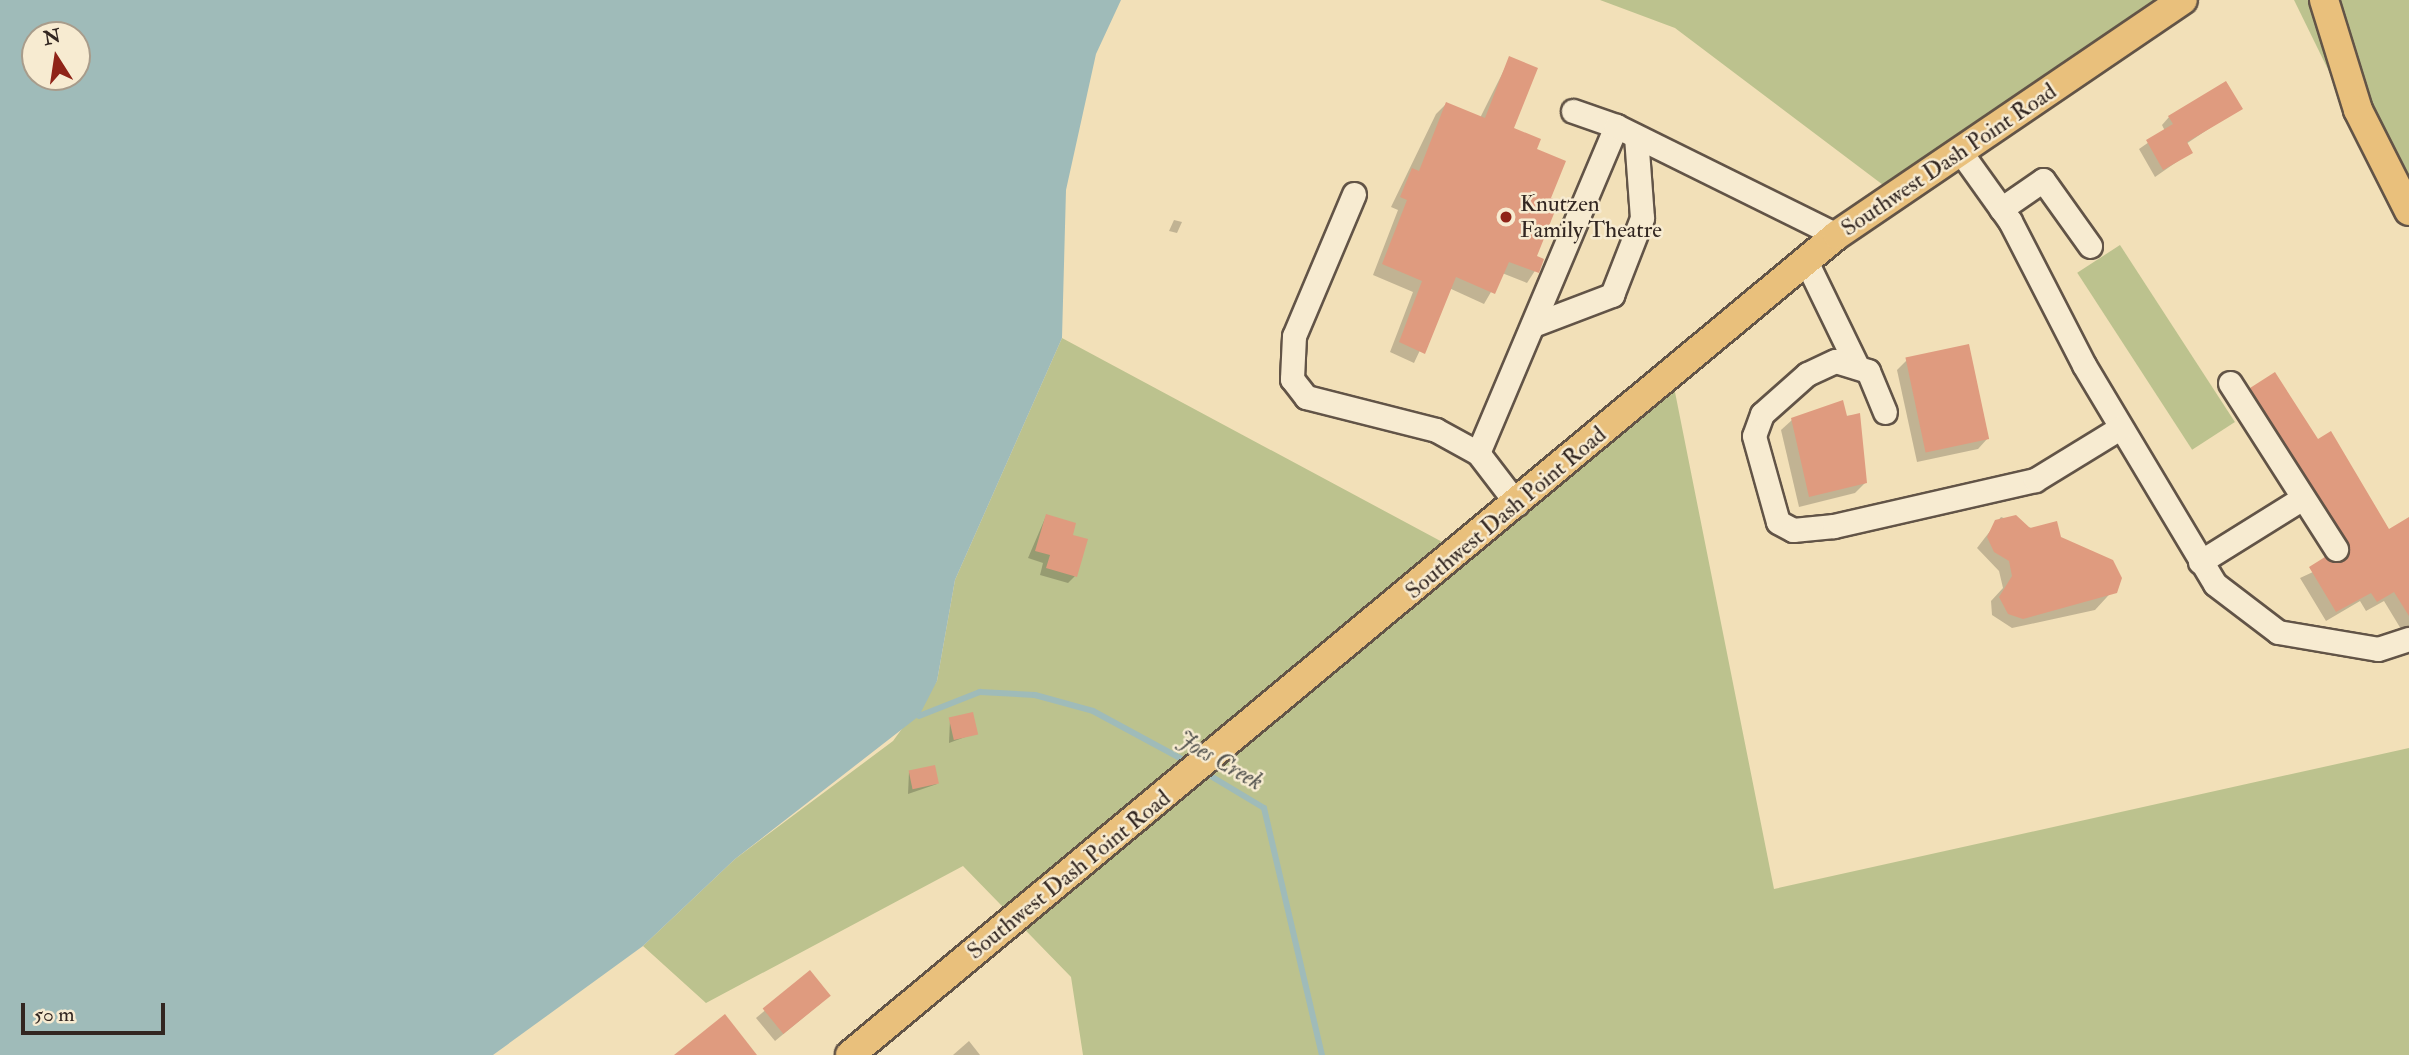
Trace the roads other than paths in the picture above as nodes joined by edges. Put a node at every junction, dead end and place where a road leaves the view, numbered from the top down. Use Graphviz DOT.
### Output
graph roads {
  1 [pos="2183,0"];
  2 [pos="2324,0"];
  3 [pos="1573,111"];
  4 [pos="1626,131"];
  5 [pos="1962,153"];
  6 [pos="1354,194"];
  7 [pos="2001,209"];
  8 [pos="2409,211"];
  9 [pos="1837,235"];
  10 [pos="2090,246"];
  11 [pos="1806,261"];
  12 [pos="1534,325"];
  13 [pos="1856,364"];
  14 [pos="2230,383"];
  15 [pos="1885,412"];
  16 [pos="2120,428"];
  17 [pos="1478,453"];
  18 [pos="2303,498"];
  19 [pos="1517,504"];
  20 [pos="2336,549"];
  21 [pos="2200,562"];
  22 [pos="2409,639"];
  23 [pos="850,1055"];
  1 -- 5 [label="main road, Southwest Dash Point Road"];
  2 -- 8 [label="main road"];
  3 -- 4 [label="lane"];
  4 -- 9 [label="lane"];
  4 -- 12 [label="lane"];
  4 -- 12 [label="lane"];
  5 -- 7 [label="lane"];
  5 -- 9 [label="main road, Southwest Dash Point Road"];
  6 -- 17 [label="lane"];
  7 -- 10 [label="lane"];
  7 -- 16 [label="lane"];
  9 -- 11 [label="main road, Southwest Dash Point Road"];
  11 -- 13 [label="lane"];
  11 -- 19 [label="main road, Southwest Dash Point Road"];
  12 -- 17 [label="lane"];
  13 -- 15 [label="lane"];
  13 -- 16 [label="lane"];
  14 -- 18 [label="lane"];
  16 -- 21 [label="lane"];
  17 -- 19 [label="lane"];
  18 -- 20 [label="lane"];
  18 -- 21 [label="lane"];
  19 -- 23 [label="main road, Southwest Dash Point Road"];
  21 -- 22 [label="lane"];
}
